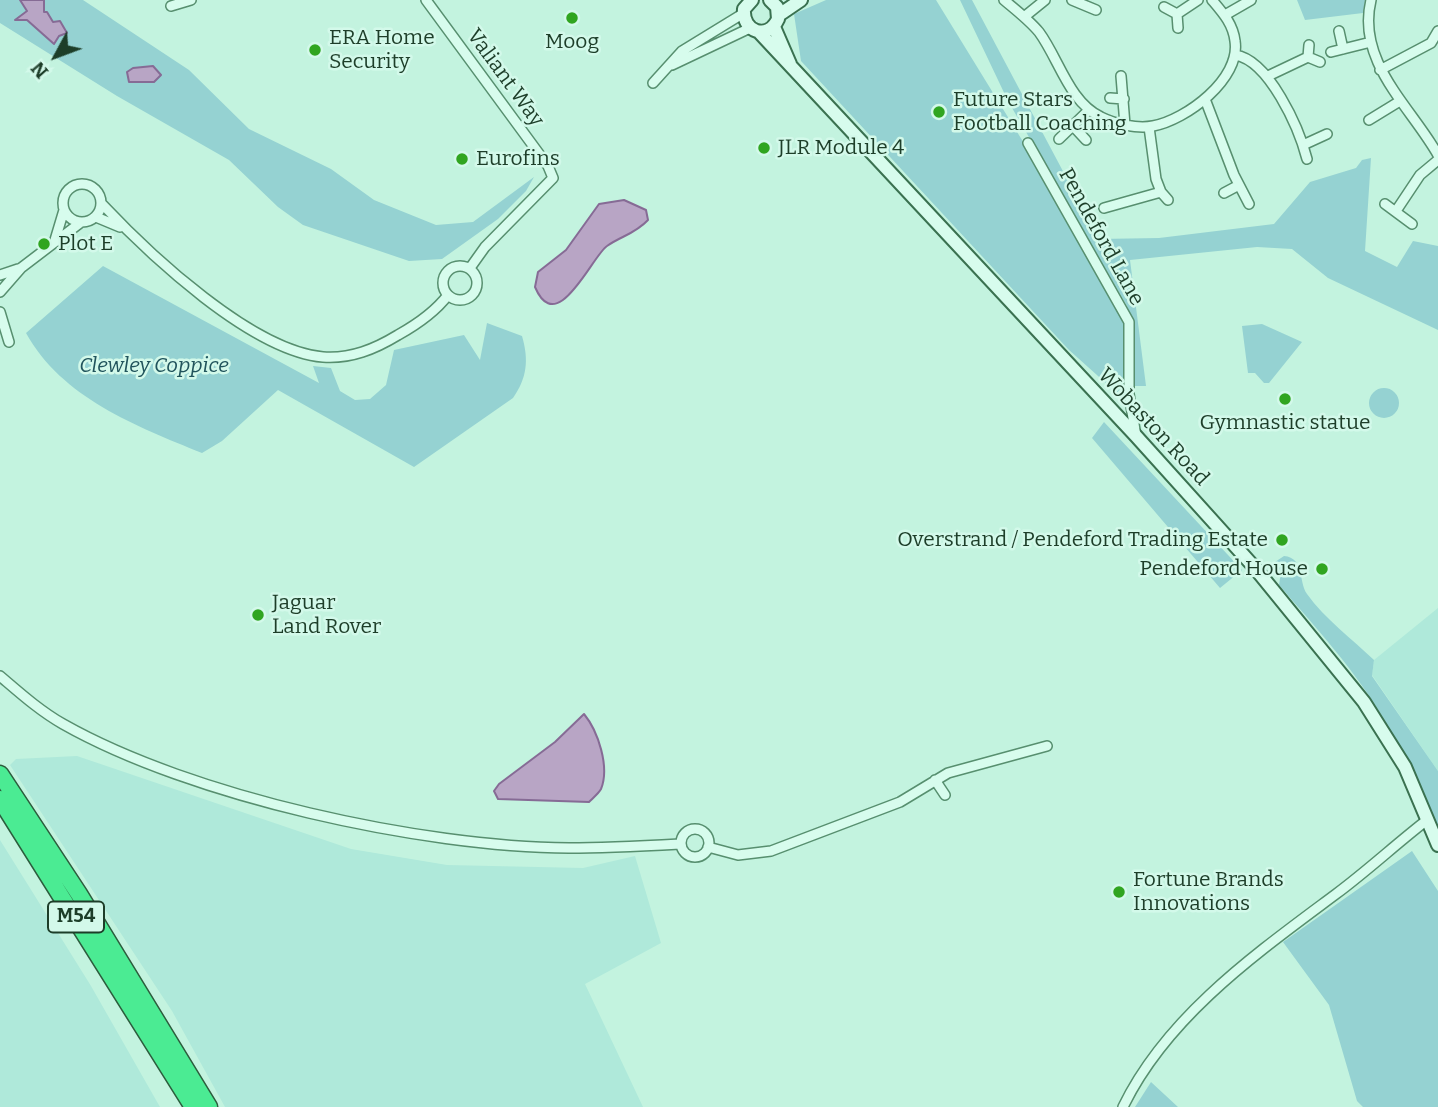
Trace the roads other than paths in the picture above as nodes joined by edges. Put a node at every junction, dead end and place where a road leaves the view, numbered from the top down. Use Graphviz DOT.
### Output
graph roads {
  1 [pos="191,0"];
  2 [pos="426,0"];
  3 [pos="800,0"];
  4 [pos="1003,0"];
  5 [pos="1045,0"];
  6 [pos="1072,0"];
  7 [pos="1198,0"];
  8 [pos="1212,0"];
  9 [pos="1251,0"];
  10 [pos="1371,0"];
  11 [pos="1086,2"];
  12 [pos="747,5"];
  13 [pos="171,6"];
  14 [pos="1164,7"];
  15 [pos="1096,10"];
  16 [pos="774,11"];
  17 [pos="1177,14"];
  18 [pos="1225,15"];
  19 [pos="1024,16"];
  20 [pos="1178,28"];
  21 [pos="754,30"];
  22 [pos="1339,31"];
  23 [pos="1438,31"];
  24 [pos="1371,42"];
  25 [pos="1309,45"];
  26 [pos="1434,45"];
  27 [pos="1343,49"];
  28 [pos="1331,52"];
  29 [pos="1235,55"];
  30 [pos="1308,57"];
  31 [pos="1320,62"];
  32 [pos="668,67"];
  33 [pos="1380,70"];
  34 [pos="792,71"];
  35 [pos="1121,76"];
  36 [pos="1268,76"];
  37 [pos="653,83"];
  38 [pos="1110,98"];
  39 [pos="1124,99"];
  40 [pos="1205,99"];
  41 [pos="1400,101"];
  42 [pos="1089,110"];
  43 [pos="1369,120"];
  44 [pos="1125,125"];
  45 [pos="1073,126"];
  46 [pos="1149,127"];
  47 [pos="1327,134"];
  48 [pos="1059,139"];
  49 [pos="1086,140"];
  50 [pos="1028,143"];
  51 [pos="1303,145"];
  52 [pos="1438,158"];
  53 [pos="1307,159"];
  54 [pos="1239,186"];
  55 [pos="1161,192"];
  56 [pos="1224,193"];
  57 [pos="1168,200"];
  58 [pos="102,204"];
  59 [pos="1249,204"];
  60 [pos="1385,204"];
  61 [pos="1104,208"];
  62 [pos="64,210"];
  63 [pos="1396,211"];
  64 [pos="96,217"];
  65 [pos="80,222"];
  66 [pos="1412,224"];
  67 [pos="126,230"];
  68 [pos="55,241"];
  69 [pos="21,268"];
  70 [pos="470,268"];
  71 [pos="0,275"];
  72 [pos="0,292"];
  73 [pos="448,295"];
  74 [pos="0,312"];
  75 [pos="0,335"];
  76 [pos="1136,436"];
  77 [pos="0,676"];
  78 [pos="1047,746"];
  79 [pos="0,774"];
  80 [pos="935,780"];
  81 [pos="945,795"];
  82 [pos="0,799"];
  83 [pos="0,817"];
  84 [pos="1427,820"];
  85 [pos="680,844"];
  86 [pos="1438,845"];
  87 [pos="708,847"];
  88 [pos="149,1036"];
  89 [pos="193,1107"];
  90 [pos="209,1107"];
  91 [pos="1123,1107"];
  1 -- 13 [label="street"];
  2 -- 70 [label="street, Valiant Way"];
  3 -- 16 [label="street"];
  4 -- 19 [label="street"];
  5 -- 19 [label="street"];
  6 -- 11 [label="street"];
  7 -- 17 [label="street"];
  8 -- 18 [label="street"];
  9 -- 18 [label="street"];
  10 -- 24 [label="street"];
  11 -- 15 [label="street"];
  12 -- 21 [label="street, Wobaston Road"];
  12 -- 32 [label="street"];
  14 -- 17 [label="street"];
  16 -- 21 [label="street"];
  16 -- 34 [label="street, Wobaston Road"];
  17 -- 20 [label="street"];
  18 -- 29 [label="street"];
  19 -- 42 [label="street"];
  21 -- 32 [label="street"];
  21 -- 34 [label="street, Wobaston Road"];
  22 -- 27 [label="street"];
  23 -- 26 [label="street"];
  24 -- 27 [label="street"];
  24 -- 33 [label="street"];
  25 -- 30 [label="street"];
  26 -- 33 [label="street"];
  27 -- 28 [label="street"];
  29 -- 36 [label="street"];
  29 -- 40 [label="street"];
  30 -- 31 [label="street"];
  30 -- 36 [label="street"];
  32 -- 37 [label="street"];
  33 -- 41 [label="street"];
  34 -- 76 [label="street, Wobaston Road"];
  35 -- 39 [label="street"];
  36 -- 51 [label="street"];
  38 -- 39 [label="street"];
  39 -- 44 [label="street"];
  40 -- 46 [label="street"];
  40 -- 54 [label="street"];
  41 -- 43 [label="street"];
  41 -- 52 [label="street"];
  42 -- 44 [label="street"];
  42 -- 45 [label="street"];
  44 -- 46 [label="street"];
  45 -- 48 [label="street"];
  45 -- 49 [label="street"];
  46 -- 55 [label="street"];
  47 -- 51 [label="street"];
  50 -- 76 [label="street, Pendeford Lane"];
  51 -- 53 [label="street"];
  52 -- 63 [label="street"];
  54 -- 56 [label="street"];
  54 -- 59 [label="street"];
  55 -- 57 [label="street"];
  55 -- 61 [label="street"];
  58 -- 62 [label="street"];
  58 -- 64 [label="street"];
  58 -- 67 [label="street"];
  60 -- 63 [label="street"];
  62 -- 65 [label="street"];
  62 -- 68 [label="street"];
  63 -- 66 [label="street"];
  64 -- 65 [label="street"];
  64 -- 67 [label="street"];
  65 -- 68 [label="street"];
  67 -- 73 [label="street"];
  68 -- 69 [label="street"];
  69 -- 71 [label="street"];
  69 -- 72 [label="street"];
  70 -- 73 [label="street"];
  70 -- 73 [label="street"];
  74 -- 75 [label="street"];
  76 -- 84 [label="street, Wobaston Road"];
  77 -- 85 [label="street"];
  78 -- 80 [label="street"];
  79 -- 90 [label="highway, M54"];
  80 -- 81 [label="street"];
  80 -- 87 [label="street"];
  82 -- 88 [label="highway, M54"];
  83 -- 88 [label="highway"];
  84 -- 86 [label="street, Wobaston Road"];
  84 -- 91 [label="street"];
  85 -- 87 [label="street"];
  85 -- 87 [label="street"];
  88 -- 89 [label="highway, M54"];
}
